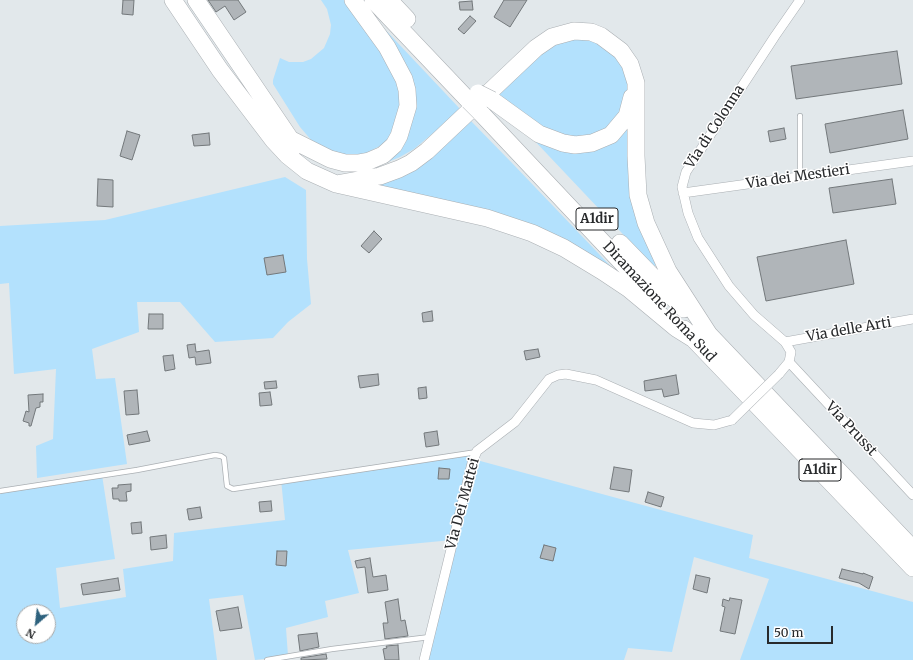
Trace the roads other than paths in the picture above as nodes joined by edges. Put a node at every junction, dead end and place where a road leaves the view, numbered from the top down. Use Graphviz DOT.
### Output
graph roads {
  1 [pos="173,0"];
  2 [pos="196,0"];
  3 [pos="353,0"];
  4 [pos="373,0"];
  5 [pos="390,0"];
  6 [pos="800,0"];
  7 [pos="634,77"];
  8 [pos="481,102"];
  9 [pos="800,116"];
  10 [pos="288,138"];
  11 [pos="913,161"];
  12 [pos="800,177"];
  13 [pos="357,179"];
  14 [pos="336,184"];
  15 [pos="683,193"];
  16 [pos="913,319"];
  17 [pos="700,336"];
  18 [pos="785,342"];
  19 [pos="790,362"];
  20 [pos="477,451"];
  21 [pos="0,492"];
  22 [pos="913,495"];
  23 [pos="913,549"];
  24 [pos="913,568"];
  25 [pos="430,636"];
  26 [pos="267,660"];
  27 [pos="424,660"];
  1 -- 14 [label="highway"];
  2 -- 10 [label="highway"];
  3 -- 10 [label="highway"];
  4 -- 8 [label="highway, Diramazione Roma Sud / A1dir"];
  5 -- 8 [label="highway, Diramazione Roma Sud / A1dir"];
  6 -- 15 [label="street, Via di Colonna"];
  7 -- 8 [label="highway"];
  7 -- 13 [label="highway"];
  7 -- 17 [label="highway"];
  8 -- 17 [label="highway, Diramazione Roma Sud / A1dir"];
  9 -- 12 [label="lane"];
  10 -- 13 [label="highway"];
  11 -- 12 [label="street, Via dei Mestieri"];
  12 -- 15 [label="street, Via dei Mestieri"];
  13 -- 14 [label="highway"];
  14 -- 17 [label="highway"];
  15 -- 18 [label="street, Via di Colonna"];
  16 -- 18 [label="street, Via delle Arti"];
  17 -- 23 [label="highway, Diramazione Roma Sud / A1dir"];
  17 -- 24 [label="highway, Diramazione Roma Sud / A1dir"];
  18 -- 19 [label="street"];
  19 -- 20 [label="street, Via Dei Mattei, bridge"];
  19 -- 22 [label="street, Via Prusst"];
  20 -- 21 [label="lane"];
  20 -- 25 [label="street, Via Dei Mattei"];
  25 -- 26 [label="lane"];
  25 -- 27 [label="street, Via Dei Mattei"];
}
